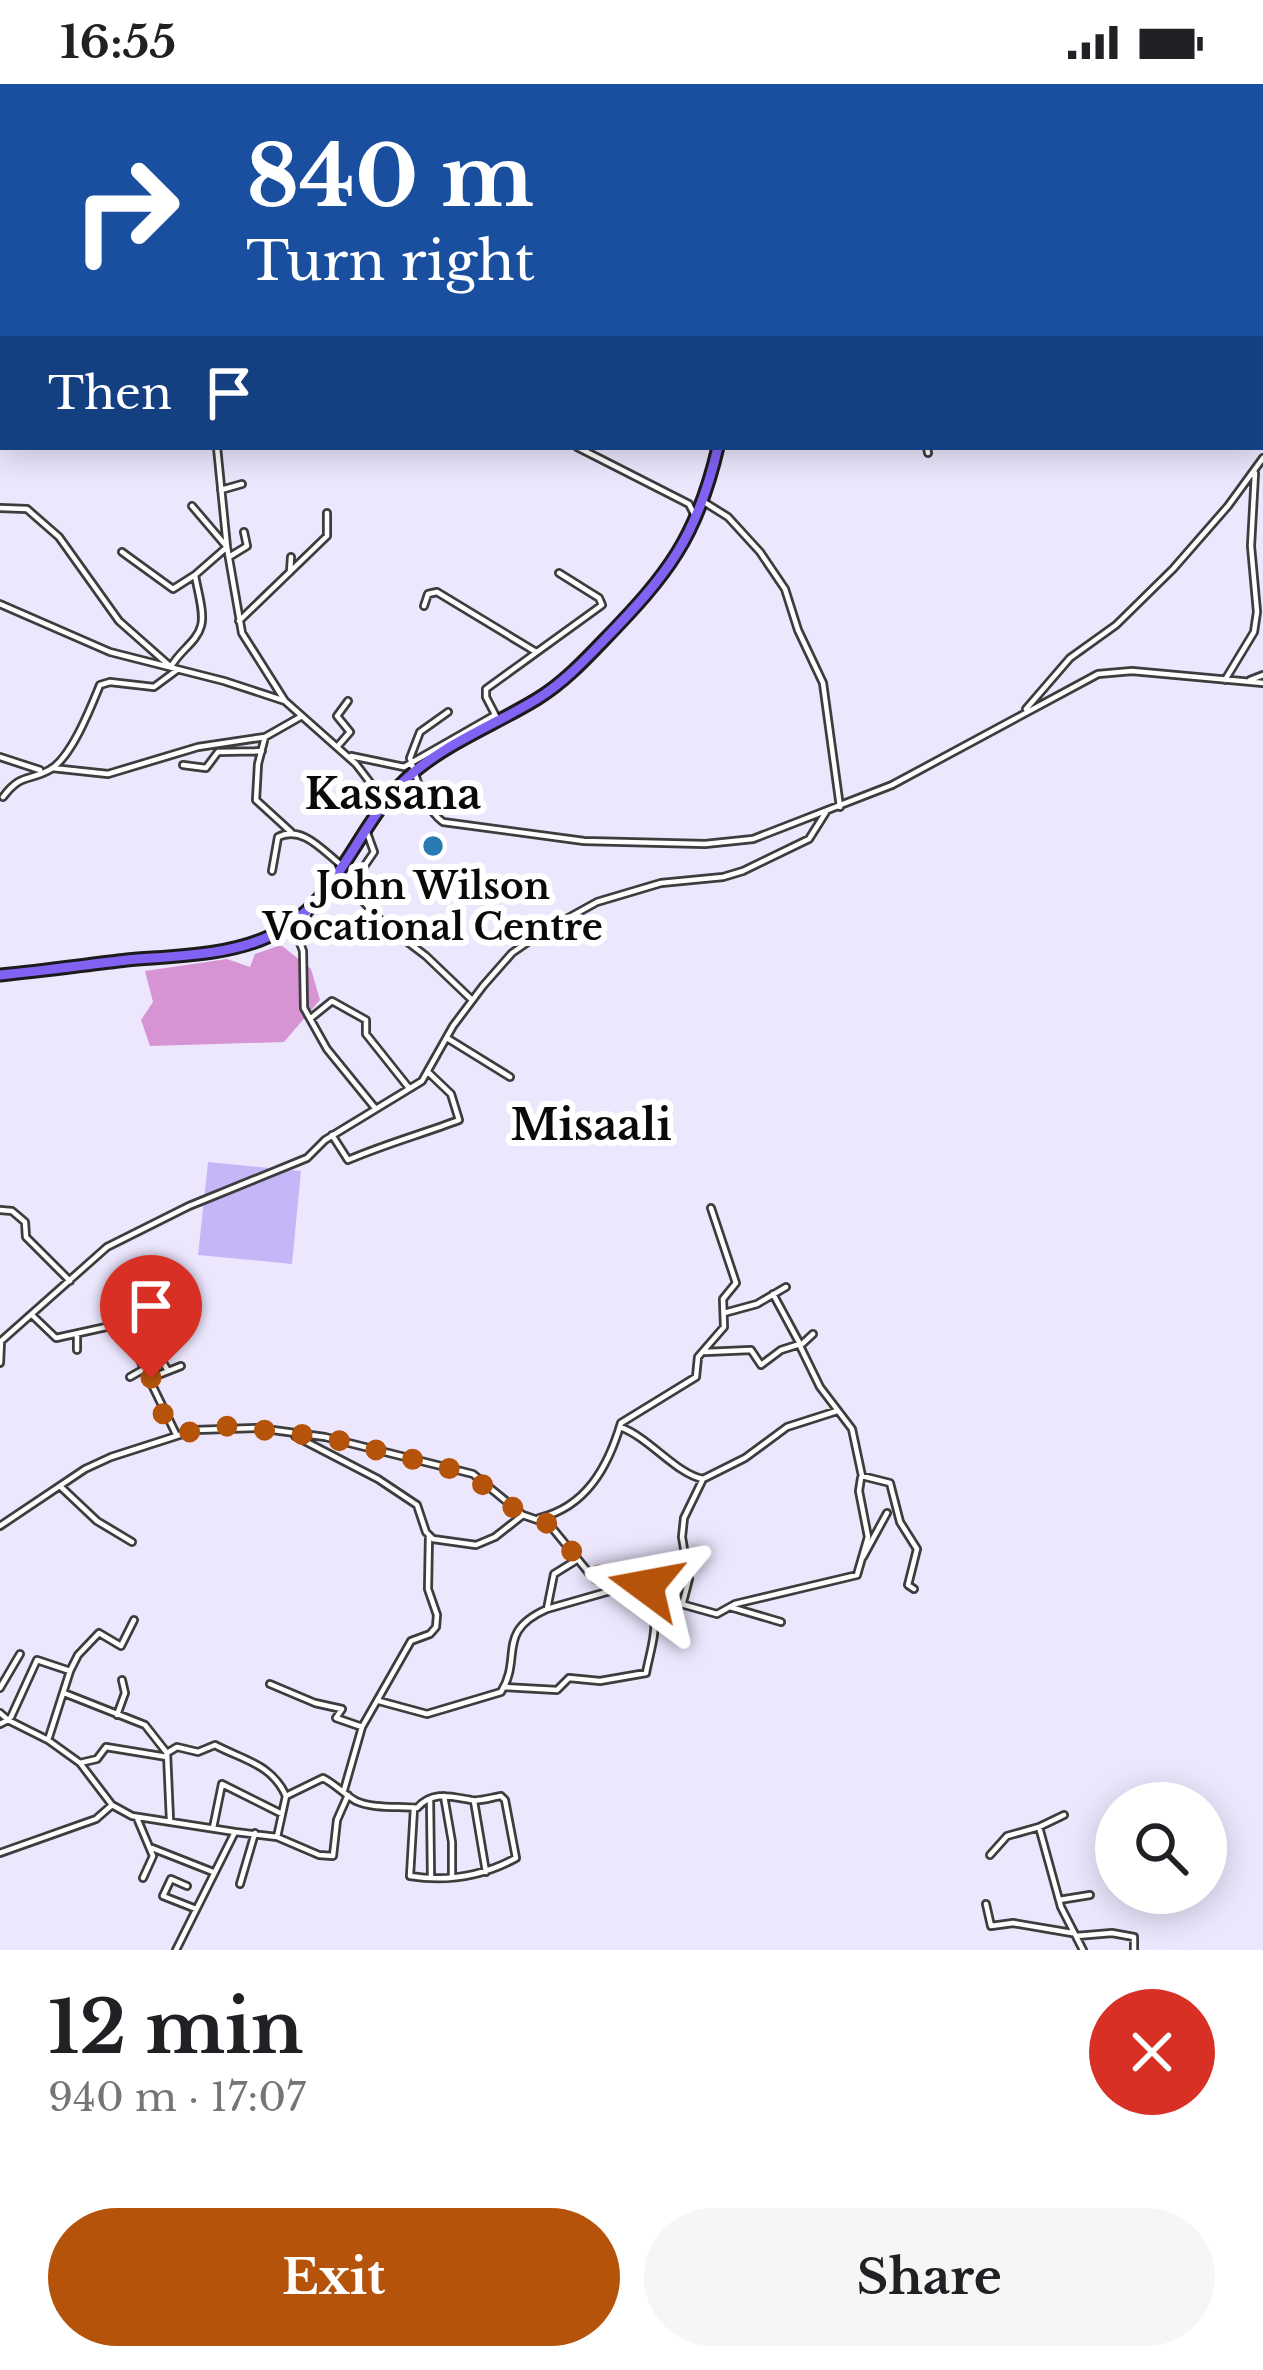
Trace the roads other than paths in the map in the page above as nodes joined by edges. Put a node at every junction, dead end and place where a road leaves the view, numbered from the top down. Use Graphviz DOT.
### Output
graph roads {
  1 [pos="217,450"];
  2 [pos="583,450"];
  3 [pos="717,450"];
  4 [pos="1263,458"];
  5 [pos="1255,469"];
  6 [pos="242,484"];
  7 [pos="221,490"];
  8 [pos="704,502"];
  9 [pos="192,506"];
  10 [pos="0,508"];
  11 [pos="327,513"];
  12 [pos="696,520"];
  13 [pos="244,532"];
  14 [pos="227,547"];
  15 [pos="122,552"];
  16 [pos="291,556"];
  17 [pos="229,557"];
  18 [pos="290,572"];
  19 [pos="560,573"];
  20 [pos="195,575"];
  21 [pos="0,604"];
  22 [pos="424,607"];
  23 [pos="239,621"];
  24 [pos="536,652"];
  25 [pos="174,669"];
  26 [pos="1263,675"];
  27 [pos="1225,680"];
  28 [pos="1245,682"];
  29 [pos="1263,683"];
  30 [pos="285,701"];
  31 [pos="348,701"];
  32 [pos="448,712"];
  33 [pos="1022,713"];
  34 [pos="302,716"];
  35 [pos="497,717"];
  36 [pos="266,737"];
  37 [pos="337,748"];
  38 [pos="262,751"];
  39 [pos="346,754"];
  40 [pos="0,758"];
  41 [pos="183,765"];
  42 [pos="413,767"];
  43 [pos="52,768"];
  44 [pos="42,770"];
  45 [pos="3,797"];
  46 [pos="386,802"];
  47 [pos="841,807"];
  48 [pos="826,812"];
  49 [pos="366,830"];
  50 [pos="291,832"];
  51 [pos="344,867"];
  52 [pos="272,872"];
  53 [pos="311,906"];
  54 [pos="0,975"];
  55 [pos="472,1000"];
  56 [pos="311,1018"];
  57 [pos="447,1038"];
  58 [pos="428,1072"];
  59 [pos="510,1077"];
  60 [pos="409,1088"];
  61 [pos="375,1108"];
  62 [pos="332,1135"];
  63 [pos="711,1208"];
  64 [pos="0,1210"];
  65 [pos="70,1281"];
  66 [pos="785,1287"];
  67 [pos="773,1294"];
  68 [pos="724,1313"];
  69 [pos="32,1315"];
  70 [pos="813,1334"];
  71 [pos="88,1336"];
  72 [pos="79,1338"];
  73 [pos="1,1342"];
  74 [pos="800,1344"];
  75 [pos="77,1350"];
  76 [pos="701,1353"];
  77 [pos="138,1356"];
  78 [pos="0,1364"];
  79 [pos="181,1366"];
  80 [pos="144,1369"];
  81 [pos="168,1371"];
  82 [pos="130,1376"];
  83 [pos="151,1378"];
  84 [pos="837,1411"];
  85 [pos="620,1427"];
  86 [pos="290,1432"];
  87 [pos="176,1434"];
  88 [pos="862,1476"];
  89 [pos="703,1479"];
  90 [pos="61,1487"];
  91 [pos="887,1513"];
  92 [pos="523,1515"];
  93 [pos="539,1519"];
  94 [pos="863,1523"];
  95 [pos="0,1526"];
  96 [pos="429,1536"];
  97 [pos="874,1536"];
  98 [pos="133,1542"];
  99 [pos="863,1557"];
  100 [pos="576,1560"];
  101 [pos="632,1582"];
  102 [pos="914,1589"];
  103 [pos="681,1604"];
  104 [pos="730,1607"];
  105 [pos="547,1609"];
  106 [pos="134,1620"];
  107 [pos="781,1622"];
  108 [pos="20,1654"];
  109 [pos="70,1671"];
  110 [pos="122,1680"];
  111 [pos="270,1684"];
  112 [pos="505,1687"];
  113 [pos="0,1688"];
  114 [pos="64,1693"];
  115 [pos="379,1701"];
  116 [pos="0,1713"];
  117 [pos="117,1715"];
  118 [pos="8,1720"];
  119 [pos="0,1724"];
  120 [pos="362,1727"];
  121 [pos="48,1740"];
  122 [pos="167,1755"];
  123 [pos="80,1763"];
  124 [pos="346,1792"];
  125 [pos="286,1796"];
  126 [pos="444,1796"];
  127 [pos="430,1799"];
  128 [pos="473,1801"];
  129 [pos="112,1805"];
  130 [pos="414,1808"];
  131 [pos="282,1814"];
  132 [pos="1064,1815"];
  133 [pos="137,1818"];
  134 [pos="170,1820"];
  135 [pos="1039,1827"];
  136 [pos="213,1828"];
  137 [pos="235,1832"];
  138 [pos="255,1833"];
  139 [pos="277,1837"];
  140 [pos="152,1849"];
  141 [pos="0,1853"];
  142 [pos="990,1855"];
  143 [pos="216,1873"];
  144 [pos="487,1873"];
  145 [pos="452,1877"];
  146 [pos="143,1878"];
  147 [pos="431,1878"];
  148 [pos="240,1884"];
  149 [pos="187,1886"];
  150 [pos="1090,1895"];
  151 [pos="1059,1900"];
  152 [pos="986,1904"];
  153 [pos="197,1909"];
  154 [pos="1074,1935"];
  155 [pos="176,1950"];
  156 [pos="1083,1950"];
  157 [pos="1134,1950"];
  1 -- 7 [label="street"];
  2 -- 12 [label="street"];
  3 -- 8 [label="main road"];
  4 -- 5 [label="street"];
  5 -- 27 [label="street"];
  5 -- 33 [label="street"];
  6 -- 7 [label="street"];
  7 -- 14 [label="street"];
  8 -- 12 [label="main road"];
  8 -- 47 [label="street"];
  9 -- 14 [label="street"];
  10 -- 25 [label="street"];
  11 -- 18 [label="street"];
  12 -- 35 [label="main road"];
  13 -- 17 [label="street"];
  14 -- 17 [label="street"];
  14 -- 20 [label="street"];
  15 -- 20 [label="street"];
  16 -- 18 [label="street"];
  17 -- 23 [label="street"];
  18 -- 23 [label="street"];
  19 -- 24 [label="street"];
  20 -- 25 [label="street"];
  21 -- 25 [label="street"];
  22 -- 24 [label="street"];
  23 -- 30 [label="street"];
  24 -- 35 [label="street"];
  25 -- 30 [label="street"];
  25 -- 43 [label="street"];
  26 -- 28 [label="street"];
  27 -- 28 [label="street"];
  27 -- 33 [label="street"];
  28 -- 29 [label="street"];
  30 -- 34 [label="street"];
  31 -- 37 [label="street"];
  32 -- 42 [label="street"];
  33 -- 47 [label="street"];
  34 -- 36 [label="street"];
  34 -- 37 [label="street"];
  35 -- 42 [label="main road"];
  36 -- 38 [label="street"];
  36 -- 43 [label="street"];
  37 -- 39 [label="street"];
  38 -- 41 [label="street"];
  38 -- 50 [label="street"];
  39 -- 42 [label="street"];
  39 -- 46 [label="street"];
  40 -- 44 [label="street"];
  42 -- 46 [label="main road"];
  42 -- 48 [label="street"];
  43 -- 44 [label="street"];
  44 -- 45 [label="street"];
  46 -- 49 [label="main road"];
  47 -- 48 [label="street"];
  48 -- 55 [label="street"];
  49 -- 51 [label="main road"];
  49 -- 55 [label="street"];
  50 -- 51 [label="street"];
  50 -- 52 [label="street"];
  51 -- 53 [label="main road"];
  53 -- 54 [label="main road"];
  53 -- 56 [label="street"];
  55 -- 57 [label="street"];
  56 -- 60 [label="street"];
  56 -- 61 [label="street"];
  57 -- 58 [label="street"];
  57 -- 59 [label="street"];
  58 -- 60 [label="street"];
  58 -- 62 [label="street"];
  60 -- 61 [label="street"];
  61 -- 62 [label="street"];
  62 -- 65 [label="street"];
  63 -- 68 [label="street"];
  64 -- 65 [label="street"];
  65 -- 69 [label="street"];
  66 -- 67 [label="street"];
  67 -- 68 [label="street"];
  67 -- 74 [label="street"];
  68 -- 76 [label="street"];
  69 -- 72 [label="street"];
  69 -- 73 [label="street"];
  70 -- 74 [label="street"];
  71 -- 72 [label="street"];
  72 -- 75 [label="street"];
  72 -- 81 [label="street"];
  73 -- 78 [label="street"];
  74 -- 76 [label="street"];
  74 -- 84 [label="street"];
  76 -- 85 [label="street"];
  77 -- 80 [label="street"];
  79 -- 81 [label="street"];
  80 -- 82 [label="street"];
  80 -- 83 [label="street"];
  81 -- 83 [label="street"];
  83 -- 87 [label="street"];
  84 -- 88 [label="street"];
  84 -- 89 [label="street"];
  85 -- 89 [label="street"];
  85 -- 93 [label="street"];
  86 -- 87 [label="street"];
  86 -- 92 [label="street"];
  86 -- 96 [label="street"];
  87 -- 90 [label="street"];
  88 -- 94 [label="street"];
  88 -- 102 [label="street"];
  89 -- 103 [label="street"];
  90 -- 95 [label="street"];
  90 -- 98 [label="street"];
  91 -- 97 [label="street"];
  92 -- 93 [label="street"];
  92 -- 96 [label="street"];
  93 -- 100 [label="street"];
  94 -- 97 [label="street"];
  94 -- 99 [label="street"];
  96 -- 115 [label="street"];
  97 -- 99 [label="street"];
  99 -- 104 [label="street"];
  100 -- 101 [label="street"];
  100 -- 105 [label="street"];
  101 -- 103 [label="street"];
  101 -- 105 [label="street"];
  101 -- 112 [label="street"];
  103 -- 104 [label="street"];
  104 -- 107 [label="street"];
  105 -- 112 [label="street"];
  106 -- 109 [label="street"];
  108 -- 113 [label="street"];
  109 -- 114 [label="street"];
  109 -- 118 [label="street"];
  110 -- 117 [label="street"];
  111 -- 120 [label="street"];
  112 -- 115 [label="street"];
  114 -- 117 [label="street"];
  114 -- 121 [label="street"];
  115 -- 120 [label="street"];
  116 -- 118 [label="street"];
  117 -- 122 [label="street"];
  118 -- 119 [label="street"];
  118 -- 121 [label="street"];
  120 -- 124 [label="street"];
  121 -- 123 [label="street"];
  122 -- 123 [label="street"];
  122 -- 125 [label="street"];
  122 -- 134 [label="street"];
  123 -- 129 [label="street"];
  124 -- 125 [label="street"];
  124 -- 130 [label="street"];
  124 -- 139 [label="street"];
  125 -- 131 [label="street"];
  126 -- 127 [label="street"];
  126 -- 128 [label="street"];
  126 -- 145 [label="street"];
  127 -- 130 [label="street"];
  127 -- 147 [label="street"];
  128 -- 144 [label="street"];
  128 -- 144 [label="street"];
  129 -- 133 [label="street"];
  129 -- 141 [label="street"];
  130 -- 147 [label="street"];
  131 -- 136 [label="street"];
  131 -- 139 [label="street"];
  132 -- 135 [label="street"];
  133 -- 134 [label="street"];
  133 -- 140 [label="street"];
  134 -- 136 [label="street"];
  135 -- 142 [label="street"];
  135 -- 151 [label="street"];
  136 -- 137 [label="street"];
  137 -- 138 [label="street"];
  137 -- 143 [label="street"];
  138 -- 139 [label="street"];
  138 -- 148 [label="street"];
  140 -- 143 [label="street"];
  140 -- 146 [label="street"];
  143 -- 153 [label="street"];
  144 -- 145 [label="street"];
  145 -- 147 [label="street"];
  149 -- 153 [label="street"];
  150 -- 151 [label="street"];
  151 -- 154 [label="street"];
  152 -- 154 [label="street"];
  153 -- 155 [label="street"];
  154 -- 156 [label="street"];
  154 -- 157 [label="street"];
}
